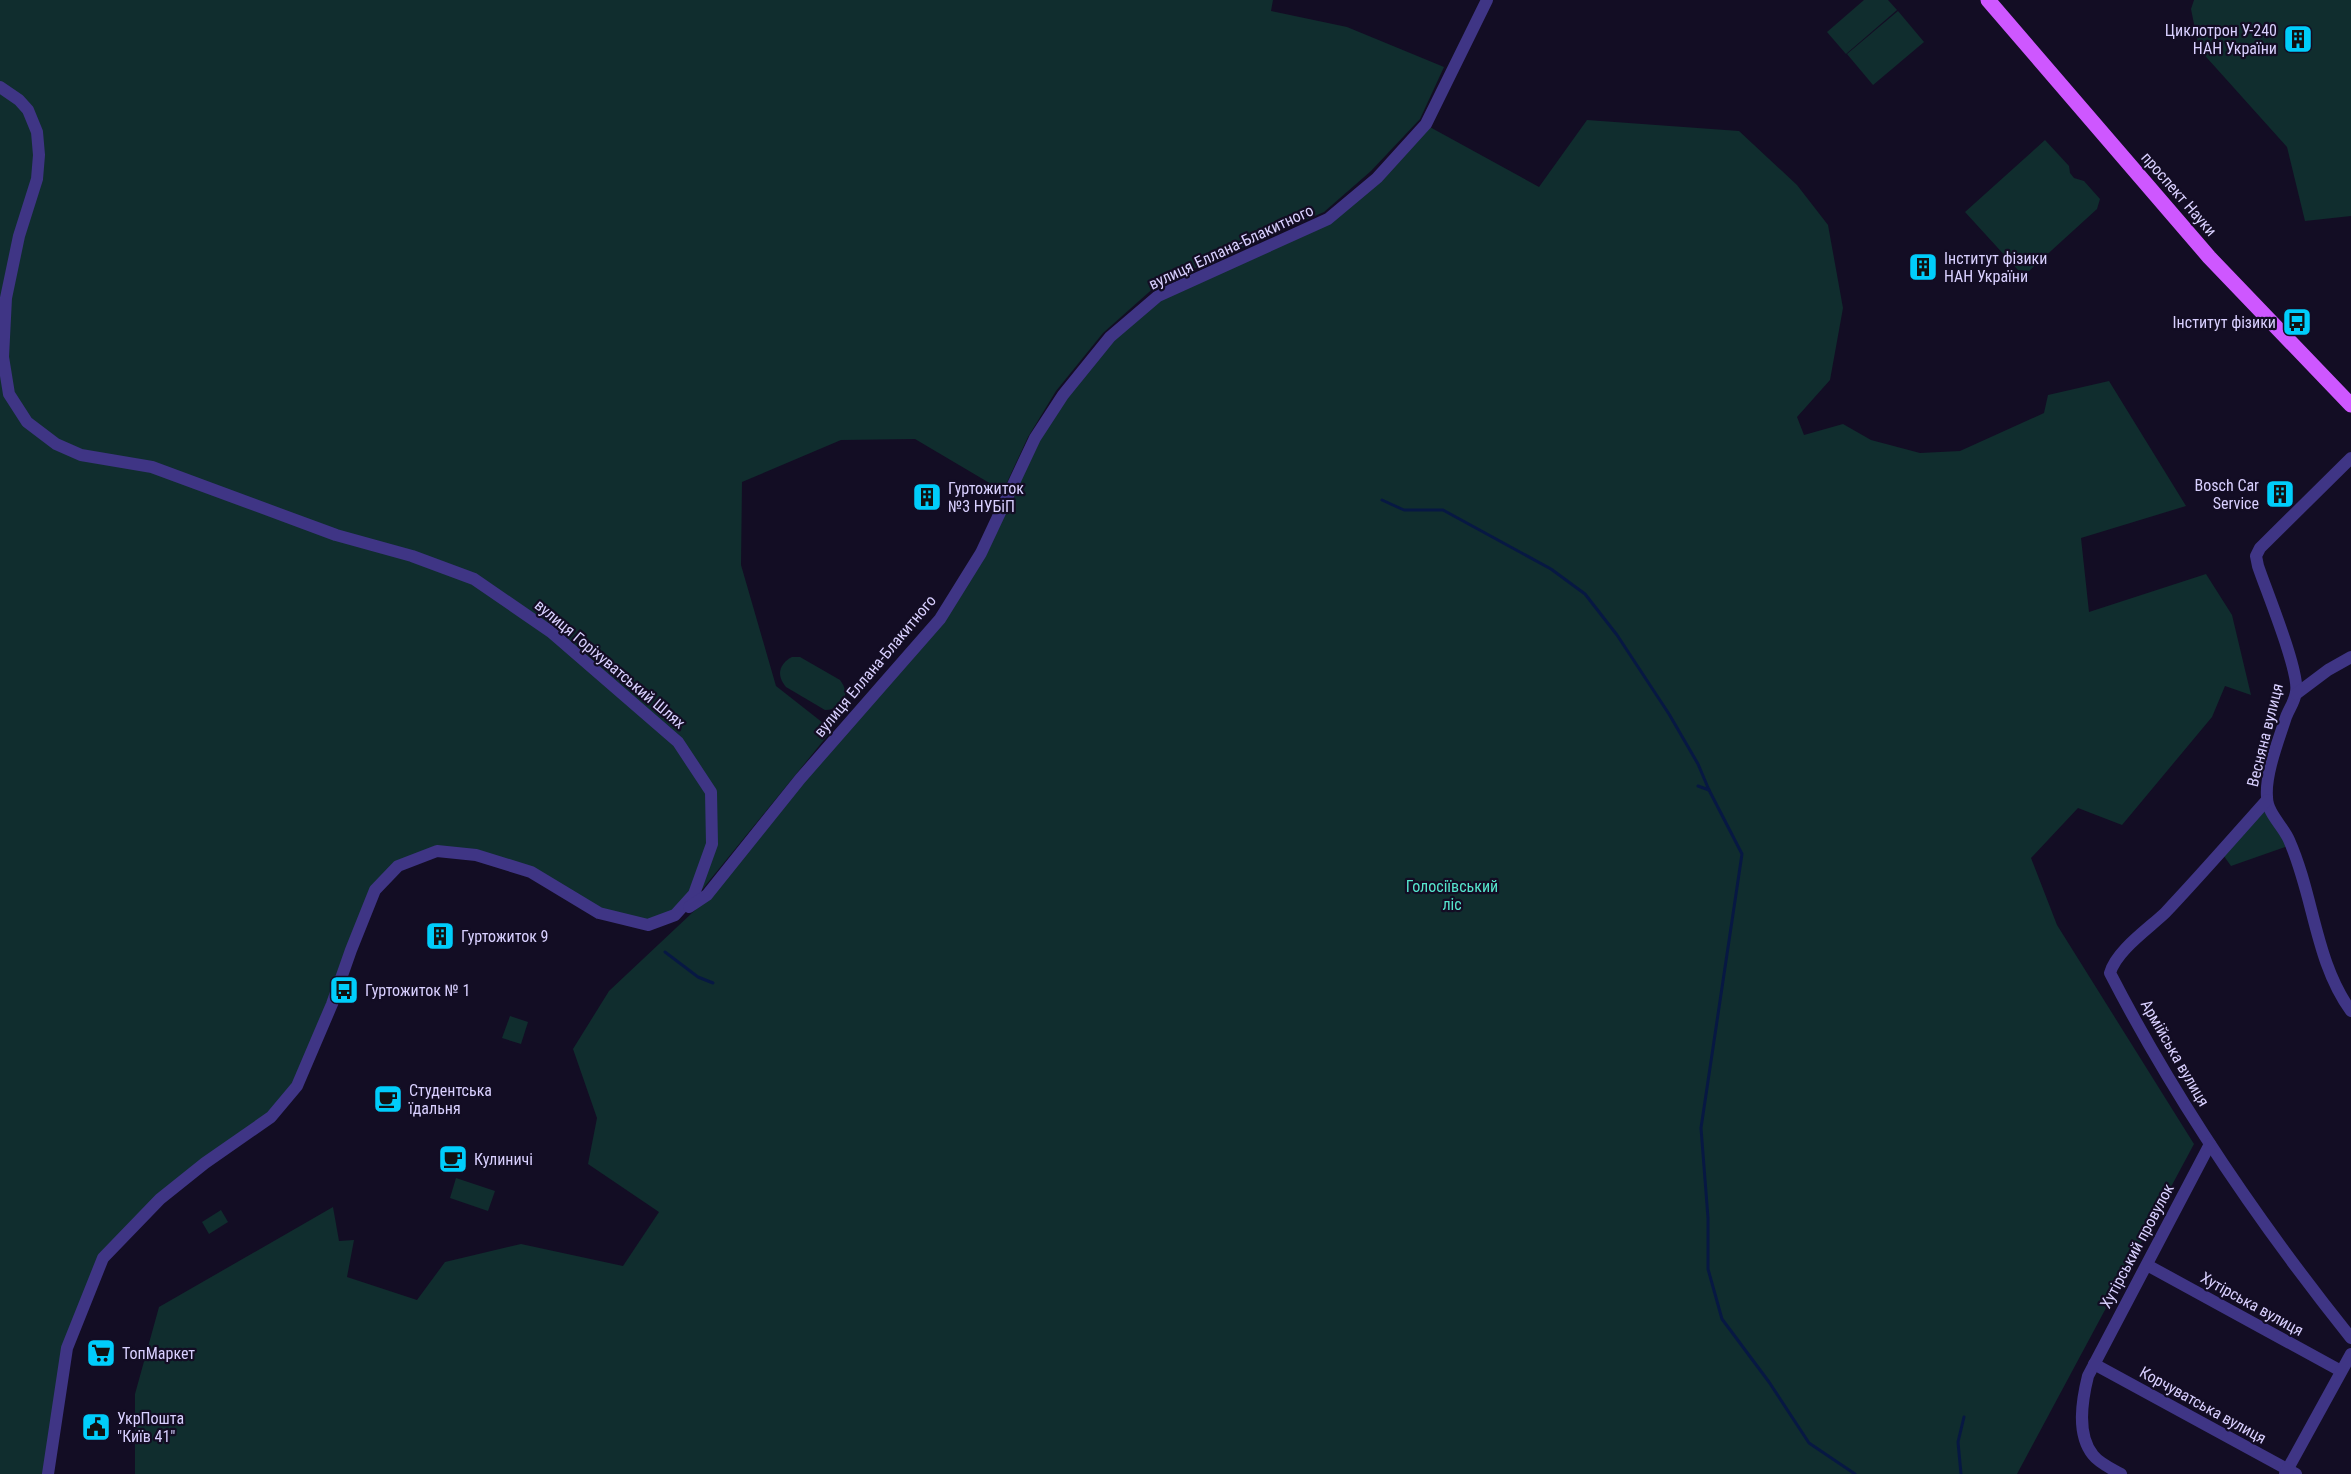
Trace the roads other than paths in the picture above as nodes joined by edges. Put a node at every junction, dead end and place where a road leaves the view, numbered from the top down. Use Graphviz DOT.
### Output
graph roads {
  1 [pos="1487,0"];
  2 [pos="1988,0"];
  3 [pos="0,87"];
  4 [pos="2351,405"];
  5 [pos="2351,458"];
  6 [pos="2351,657"];
  7 [pos="2296,694"];
  8 [pos="2267,800"];
  9 [pos="675,915"];
  10 [pos="2351,1011"];
  11 [pos="2210,1144"];
  12 [pos="2147,1265"];
  13 [pos="2351,1338"];
  14 [pos="2351,1354"];
  15 [pos="2094,1364"];
  16 [pos="2341,1371"];
  17 [pos="2290,1473"];
  18 [pos="48,1474"];
  19 [pos="2121,1474"];
  1 -- 9 [label="street, вулиця Еллана-Блакитного"];
  2 -- 4 [label="main road, проспект Науки"];
  3 -- 9 [label="street, вулиця Горіхуватський Шлях"];
  5 -- 7 [label="street, Весняна вулиця"];
  6 -- 7 [label="street"];
  7 -- 8 [label="street, Весняна вулиця"];
  8 -- 10 [label="street, Весняна вулиця"];
  8 -- 11 [label="street, Армійська вулиця"];
  9 -- 18 [label="street"];
  11 -- 12 [label="street, Хутірський провулок"];
  11 -- 13 [label="street, Армійська вулиця"];
  12 -- 15 [label="street, Хутірський провулок"];
  12 -- 16 [label="street, Хутірська вулиця"];
  14 -- 16 [label="street"];
  15 -- 17 [label="street, Корчуватська вулиця"];
  15 -- 19 [label="street, Хутірський провулок"];
  16 -- 17 [label="street"];
}
